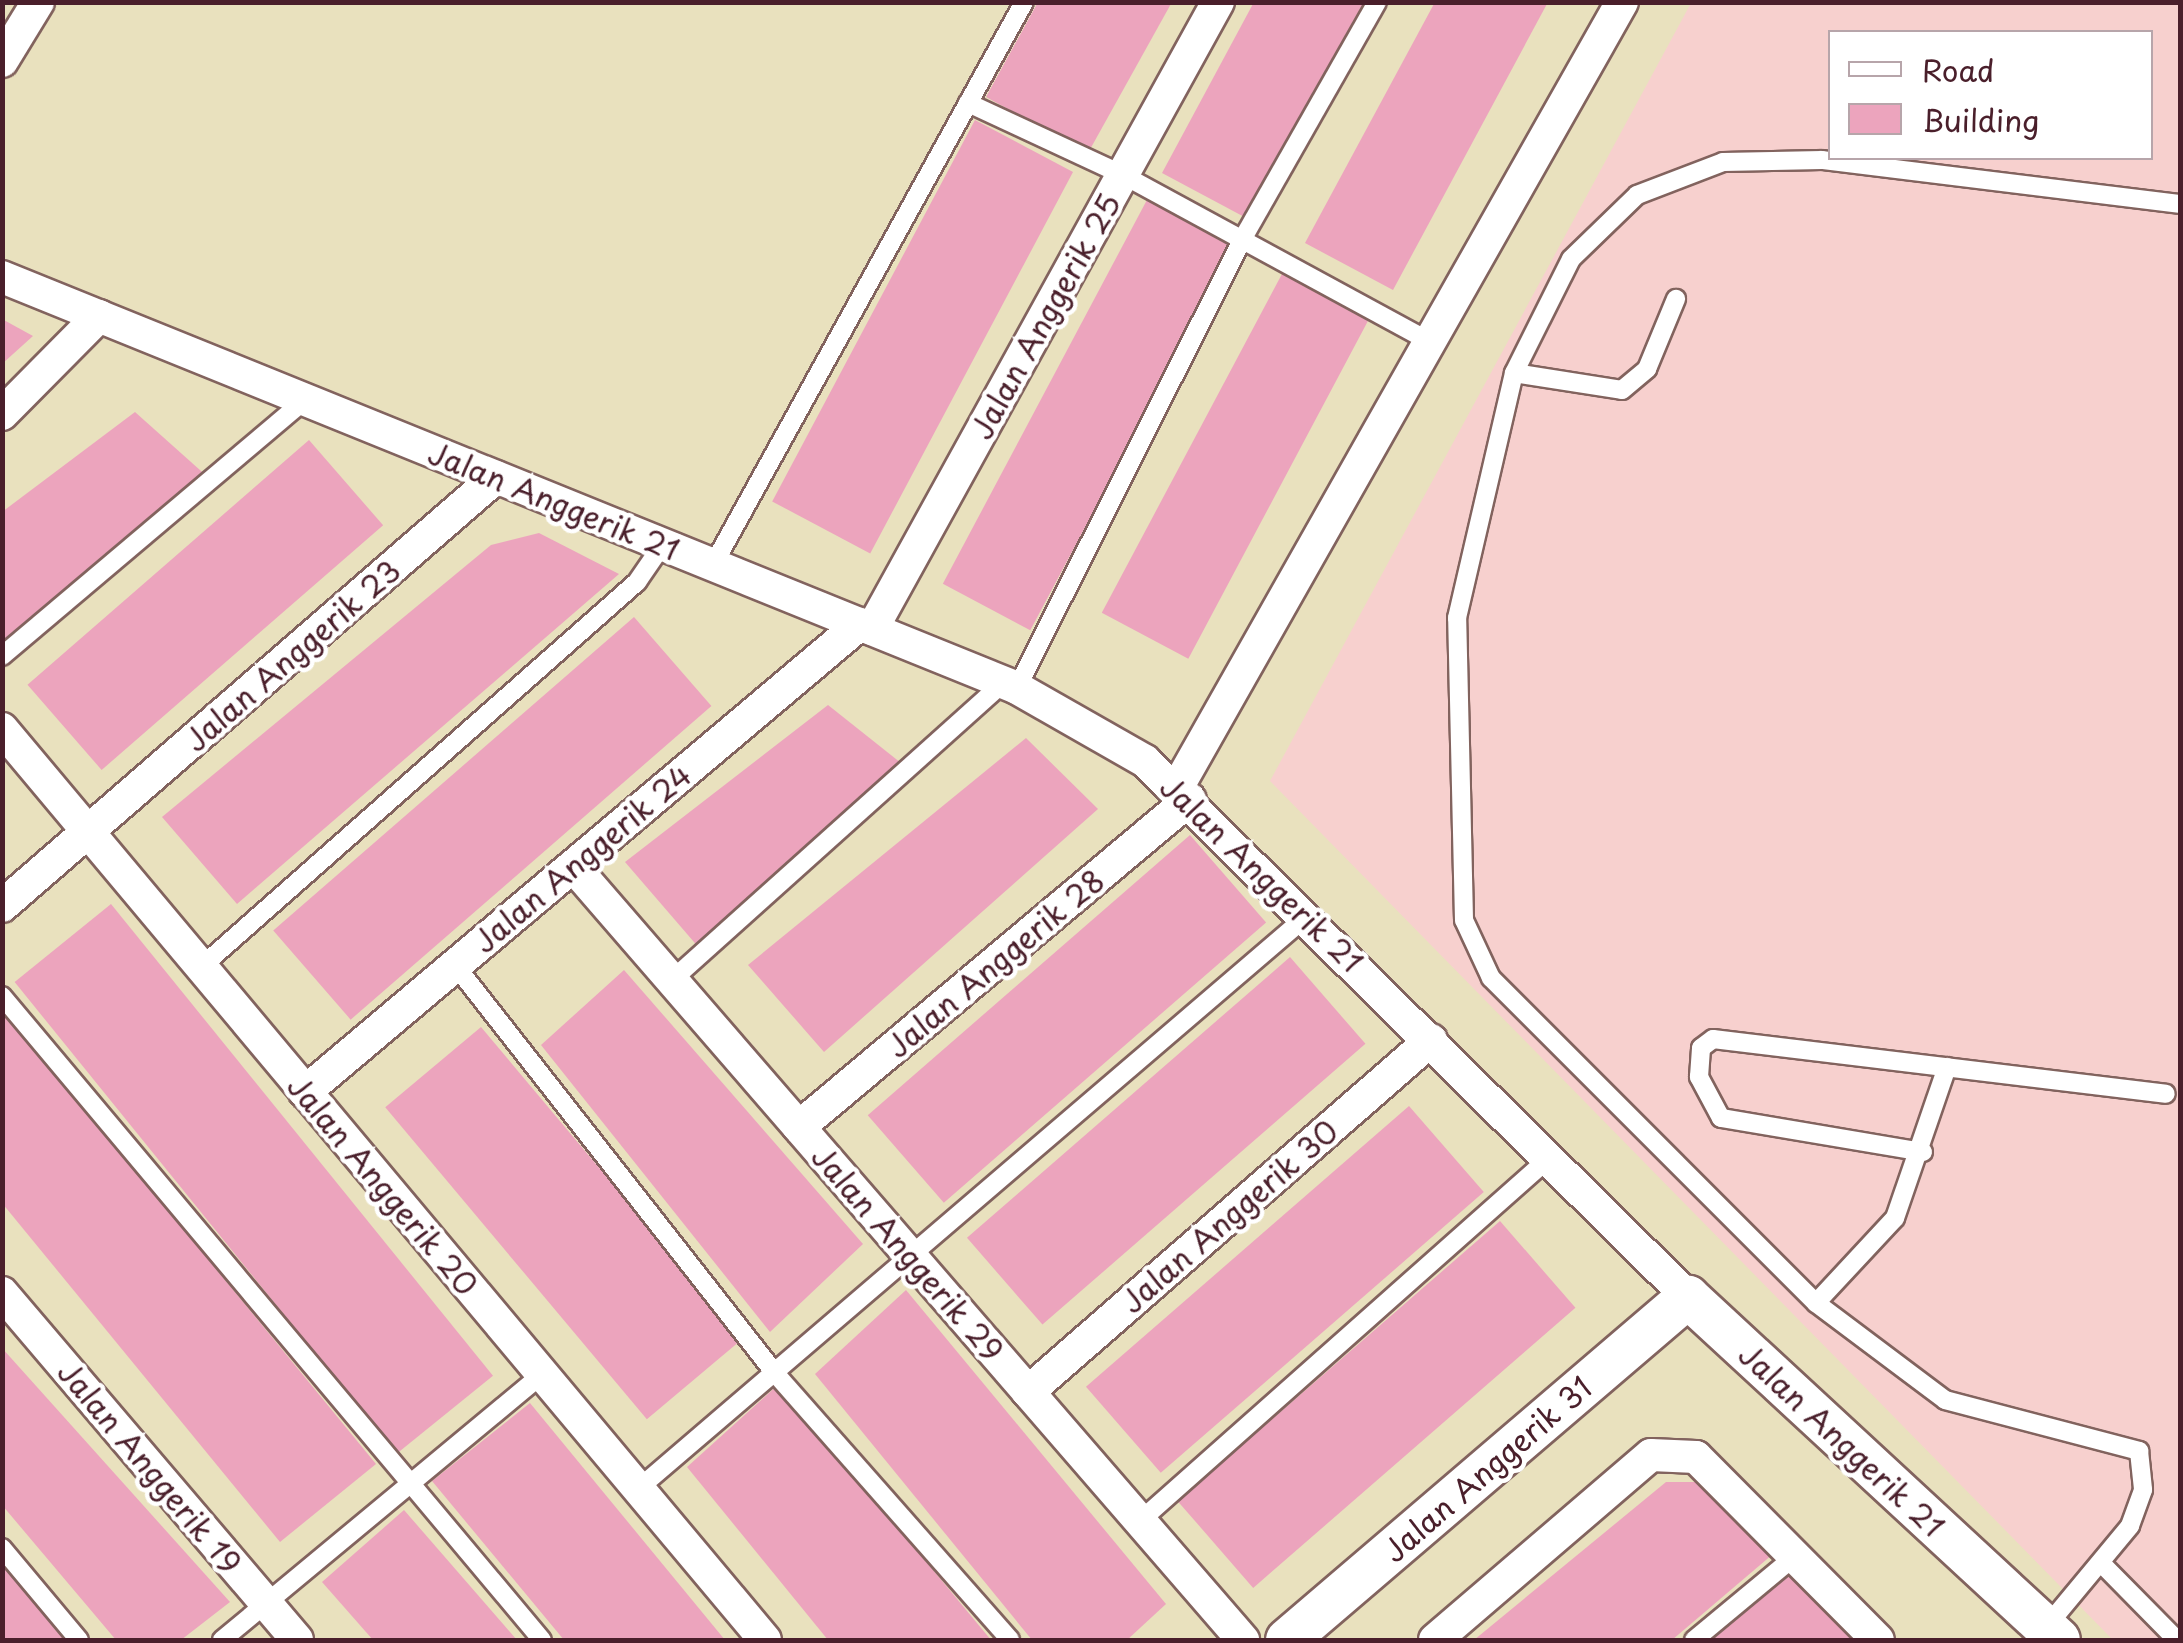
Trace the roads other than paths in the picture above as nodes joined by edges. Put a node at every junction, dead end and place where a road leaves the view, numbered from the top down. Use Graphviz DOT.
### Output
graph roads {
  1 [pos="38,2"];
  2 [pos="1024,2"];
  3 [pos="1218,2"];
  4 [pos="1376,2"];
  5 [pos="1622,2"];
  6 [pos="2,61"];
  7 [pos="968,103"];
  8 [pos="1123,175"];
  9 [pos="2180,204"];
  10 [pos="1243,238"];
  11 [pos="2,277"];
  12 [pos="1676,298"];
  13 [pos="99,316"];
  14 [pos="1430,342"];
  15 [pos="1514,373"];
  16 [pos="305,400"];
  17 [pos="2,414"];
  18 [pos="496,477"];
  19 [pos="662,544"];
  20 [pos="713,565"];
  21 [pos="866,627"];
  22 [pos="2,656"];
  23 [pos="1010,685"];
  24 [pos="2,728"];
  25 [pos="1184,794"];
  26 [pos="89,834"];
  27 [pos="573,866"];
  28 [pos="2,906"];
  29 [pos="1307,916"];
  30 [pos="455,965"];
  31 [pos="201,967"];
  32 [pos="672,980"];
  33 [pos="2,996"];
  34 [pos="1431,1040"];
  35 [pos="1947,1067"];
  36 [pos="306,1092"];
  37 [pos="2166,1094"];
  38 [pos="799,1127"];
  39 [pos="1923,1152"];
  40 [pos="1549,1158"];
  41 [pos="910,1256"];
  42 [pos="2,1293"];
  43 [pos="1688,1296"];
  44 [pos="1816,1303"];
  45 [pos="774,1372"];
  46 [pos="542,1374"];
  47 [pos="1028,1392"];
  48 [pos="410,1484"];
  49 [pos="638,1489"];
  50 [pos="1140,1522"];
  51 [pos="2,1548"];
  52 [pos="1795,1556"];
  53 [pos="2105,1567"];
  54 [pos="266,1604"];
  55 [pos="2052,1634"];
  56 [pos="79,1640"];
  57 [pos="222,1640"];
  58 [pos="297,1640"];
  59 [pos="542,1640"];
  60 [pos="765,1640"];
  61 [pos="1010,1640"];
  62 [pos="1243,1640"];
  63 [pos="1286,1640"];
  64 [pos="1434,1640"];
  65 [pos="1694,1640"];
  66 [pos="1878,1640"];
  67 [pos="2177,1640"];
  1 -- 6 [label="street"];
  2 -- 7 [label="lane"];
  3 -- 8 [label="street, Jalan Anggerik 25"];
  4 -- 10 [label="lane"];
  5 -- 14 [label="street"];
  7 -- 8 [label="lane"];
  7 -- 20 [label="lane"];
  8 -- 10 [label="lane"];
  8 -- 21 [label="street, Jalan Anggerik 25"];
  9 -- 15 [label="lane"];
  10 -- 14 [label="lane"];
  10 -- 23 [label="lane"];
  11 -- 13 [label="street, Jalan Anggerik 21"];
  12 -- 15 [label="lane"];
  13 -- 16 [label="street, Jalan Anggerik 21"];
  13 -- 17 [label="street"];
  14 -- 25 [label="street"];
  15 -- 44 [label="lane"];
  16 -- 18 [label="street, Jalan Anggerik 21"];
  16 -- 22 [label="lane"];
  18 -- 19 [label="street, Jalan Anggerik 21"];
  18 -- 26 [label="street, Jalan Anggerik 23"];
  19 -- 20 [label="street, Jalan Anggerik 21"];
  19 -- 31 [label="lane"];
  20 -- 21 [label="street, Jalan Anggerik 21"];
  21 -- 23 [label="street, Jalan Anggerik 21"];
  21 -- 27 [label="street, Jalan Anggerik 24"];
  23 -- 25 [label="street, Jalan Anggerik 21"];
  23 -- 32 [label="lane"];
  24 -- 26 [label="street, Jalan Anggerik 20"];
  25 -- 29 [label="street, Jalan Anggerik 21"];
  25 -- 38 [label="street, Jalan Anggerik 28"];
  26 -- 28 [label="street, Jalan Anggerik 23"];
  26 -- 31 [label="street, Jalan Anggerik 20"];
  27 -- 30 [label="street, Jalan Anggerik 24"];
  27 -- 32 [label="street, Jalan Anggerik 29"];
  29 -- 34 [label="street, Jalan Anggerik 21"];
  29 -- 41 [label="lane"];
  30 -- 36 [label="street, Jalan Anggerik 24"];
  30 -- 45 [label="lane"];
  31 -- 36 [label="street, Jalan Anggerik 20"];
  32 -- 38 [label="street, Jalan Anggerik 29"];
  33 -- 48 [label="lane"];
  34 -- 40 [label="street, Jalan Anggerik 21"];
  34 -- 47 [label="street, Jalan Anggerik 30"];
  35 -- 37 [label="lane"];
  35 -- 39 [label="lane"];
  35 -- 39 [label="lane"];
  36 -- 46 [label="street, Jalan Anggerik 20"];
  38 -- 41 [label="street, Jalan Anggerik 29"];
  39 -- 44 [label="lane"];
  40 -- 43 [label="street, Jalan Anggerik 21"];
  40 -- 50 [label="lane"];
  41 -- 45 [label="lane"];
  41 -- 47 [label="street, Jalan Anggerik 29"];
  42 -- 54 [label="street, Jalan Anggerik 19"];
  43 -- 55 [label="street, Jalan Anggerik 21"];
  43 -- 63 [label="street, Jalan Anggerik 31"];
  44 -- 53 [label="lane"];
  45 -- 49 [label="lane"];
  45 -- 61 [label="lane"];
  46 -- 48 [label="lane"];
  46 -- 49 [label="street, Jalan Anggerik 20"];
  47 -- 50 [label="street, Jalan Anggerik 29"];
  48 -- 54 [label="lane"];
  48 -- 59 [label="lane"];
  49 -- 60 [label="street, Jalan Anggerik 20"];
  50 -- 62 [label="street, Jalan Anggerik 29"];
  51 -- 56 [label="lane"];
  52 -- 64 [label="street"];
  52 -- 65 [label="lane"];
  52 -- 66 [label="street"];
  53 -- 55 [label="lane"];
  53 -- 67 [label="lane"];
  54 -- 57 [label="lane"];
  54 -- 58 [label="street, Jalan Anggerik 19"];
}
